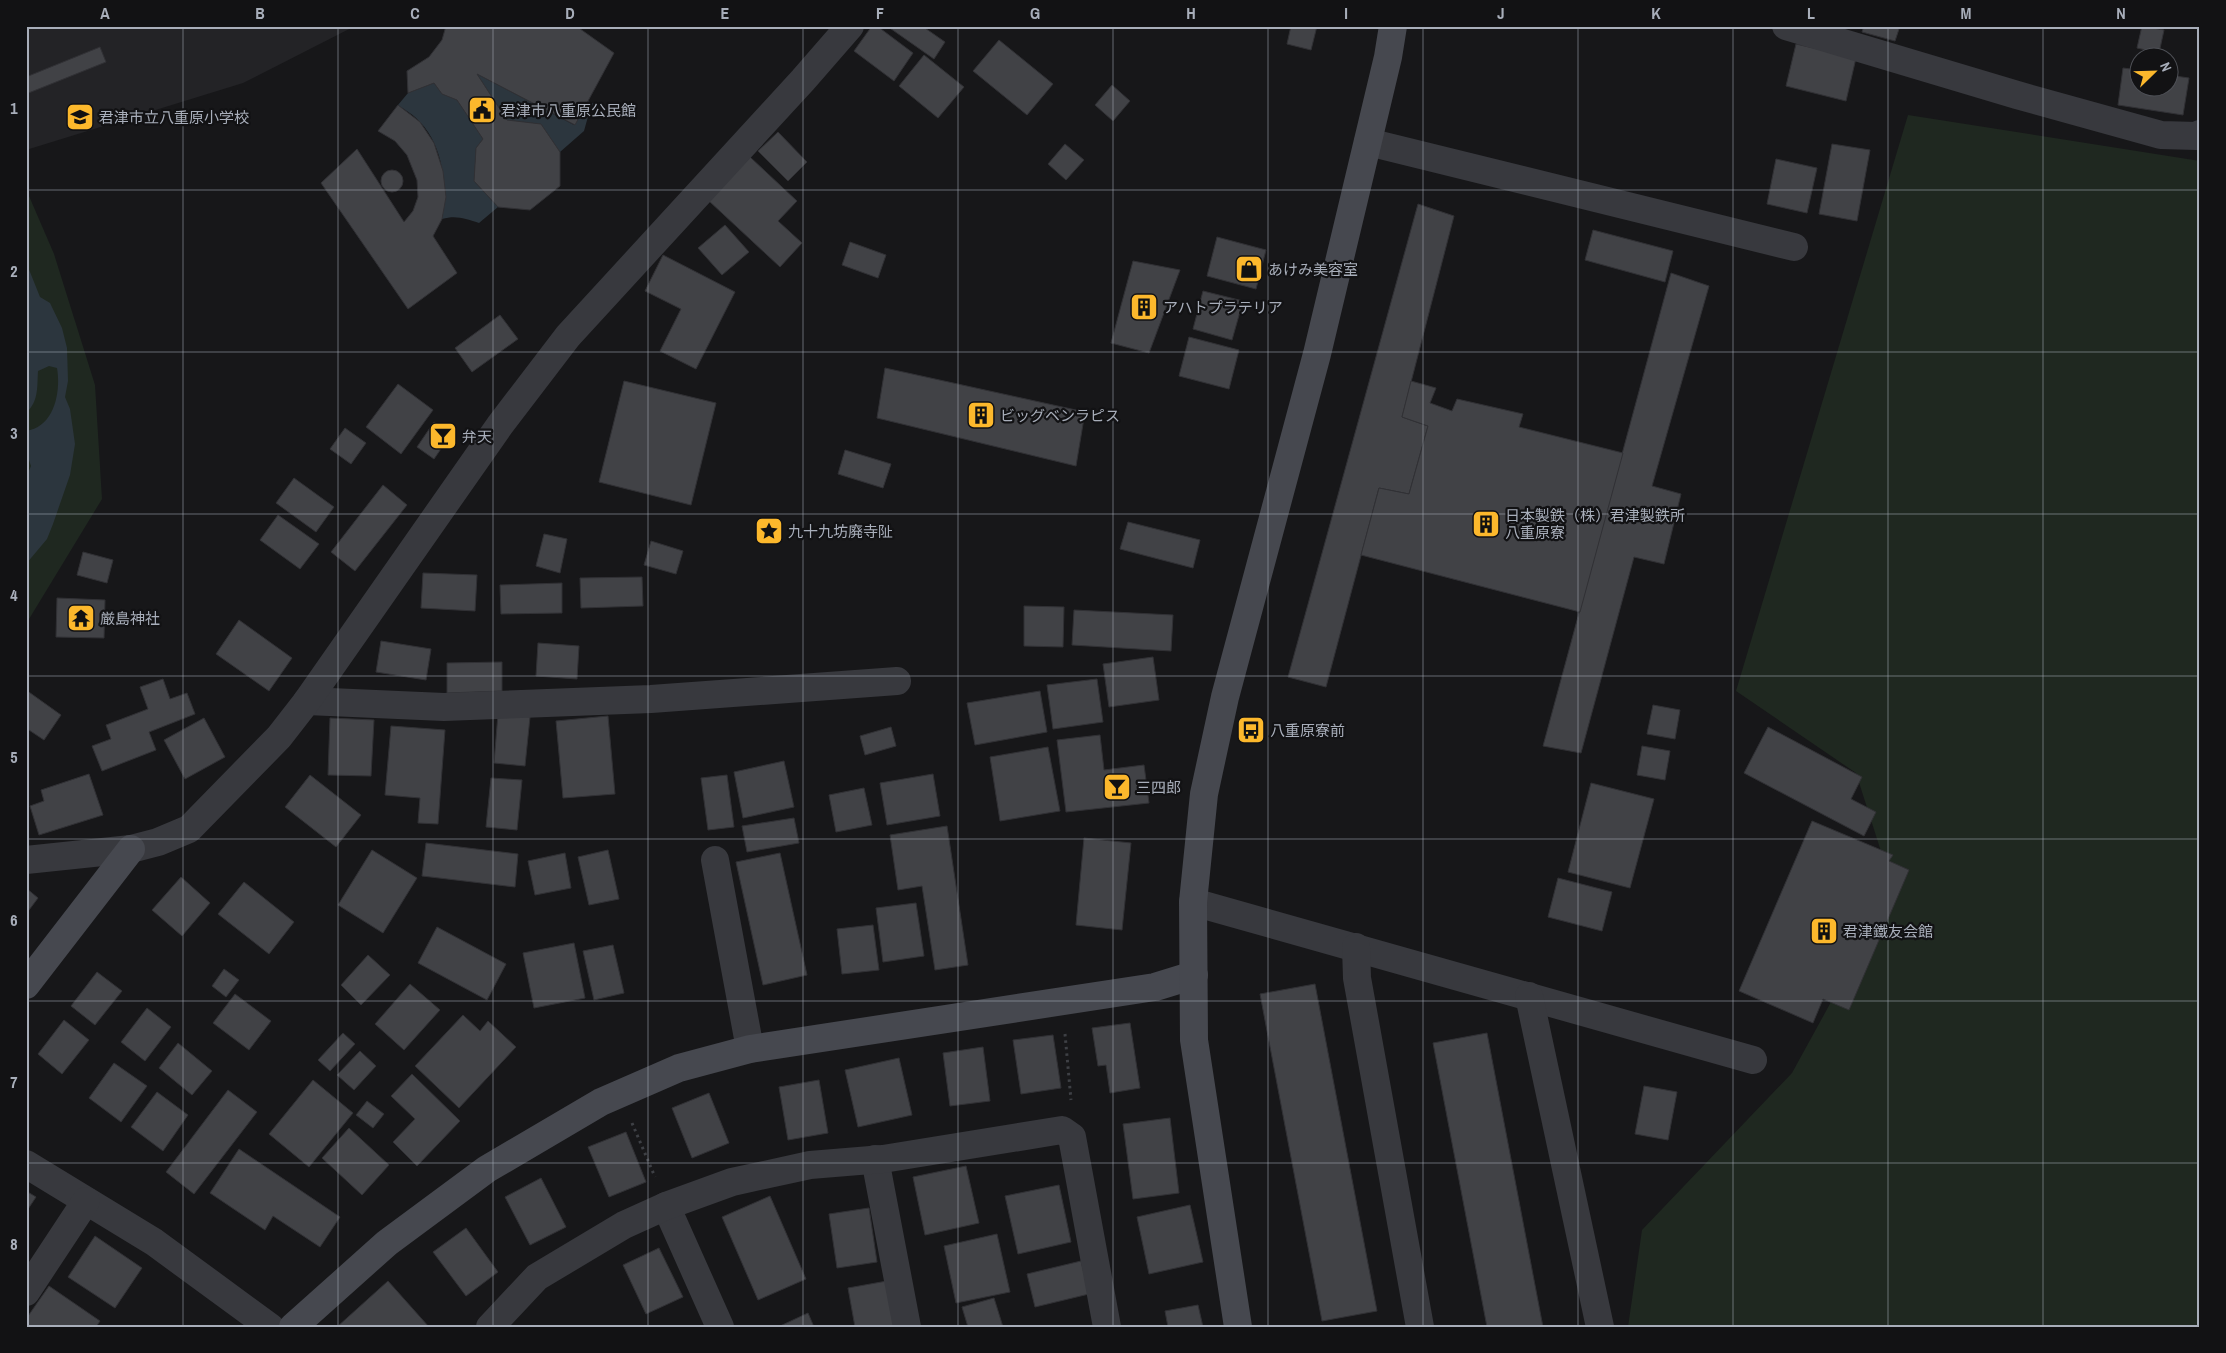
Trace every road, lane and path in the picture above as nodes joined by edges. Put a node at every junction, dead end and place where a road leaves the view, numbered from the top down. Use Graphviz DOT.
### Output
graph roads {
  1 [pos="850,26"];
  2 [pos="1393,26"];
  3 [pos="1786,26"];
  4 [pos="2200,134"];
  5 [pos="1368,142"];
  6 [pos="1794,247"];
  7 [pos="897,681"];
  8 [pos="307,701"];
  9 [pos="131,849"];
  10 [pos="26,860"];
  11 [pos="715,860"];
  12 [pos="1193,902"];
  13 [pos="1356,947"];
  14 [pos="1194,975"];
  15 [pos="26,985"];
  16 [pos="1529,996"];
  17 [pos="1064,1026"];
  18 [pos="750,1049"];
  19 [pos="1752,1060"];
  20 [pos="630,1116"];
  21 [pos="1068,1133"];
  22 [pos="875,1159"];
  23 [pos="26,1164"];
  24 [pos="86,1200"];
  25 [pos="666,1206"];
  26 [pos="26,1292"];
  27 [pos="495,1325"];
  28 [pos="270,1327"];
  29 [pos="293,1327"];
  30 [pos="720,1327"];
  31 [pos="908,1327"];
  32 [pos="1107,1327"];
  33 [pos="1238,1327"];
  34 [pos="1420,1327"];
  35 [pos="1600,1327"];
  1 -- 8 [label="street"];
  2 -- 5 [label="street"];
  3 -- 4 [label="street"];
  5 -- 6 [label="street"];
  5 -- 12 [label="street"];
  7 -- 8 [label="street"];
  8 -- 9 [label="street"];
  9 -- 10 [label="street"];
  9 -- 15 [label="street"];
  11 -- 18 [label="street"];
  12 -- 13 [label="street"];
  12 -- 14 [label="street"];
  13 -- 16 [label="street"];
  13 -- 34 [label="street"];
  14 -- 18 [label="street"];
  14 -- 33 [label="street"];
  16 -- 19 [label="street"];
  16 -- 35 [label="street"];
  17 -- 21 [label="path"];
  18 -- 29 [label="street"];
  20 -- 25 [label="path"];
  21 -- 22 [label="street"];
  21 -- 32 [label="street"];
  22 -- 25 [label="street"];
  22 -- 31 [label="street"];
  23 -- 24 [label="street"];
  24 -- 26 [label="street"];
  24 -- 28 [label="street"];
  25 -- 27 [label="street"];
  25 -- 30 [label="street"];
}
